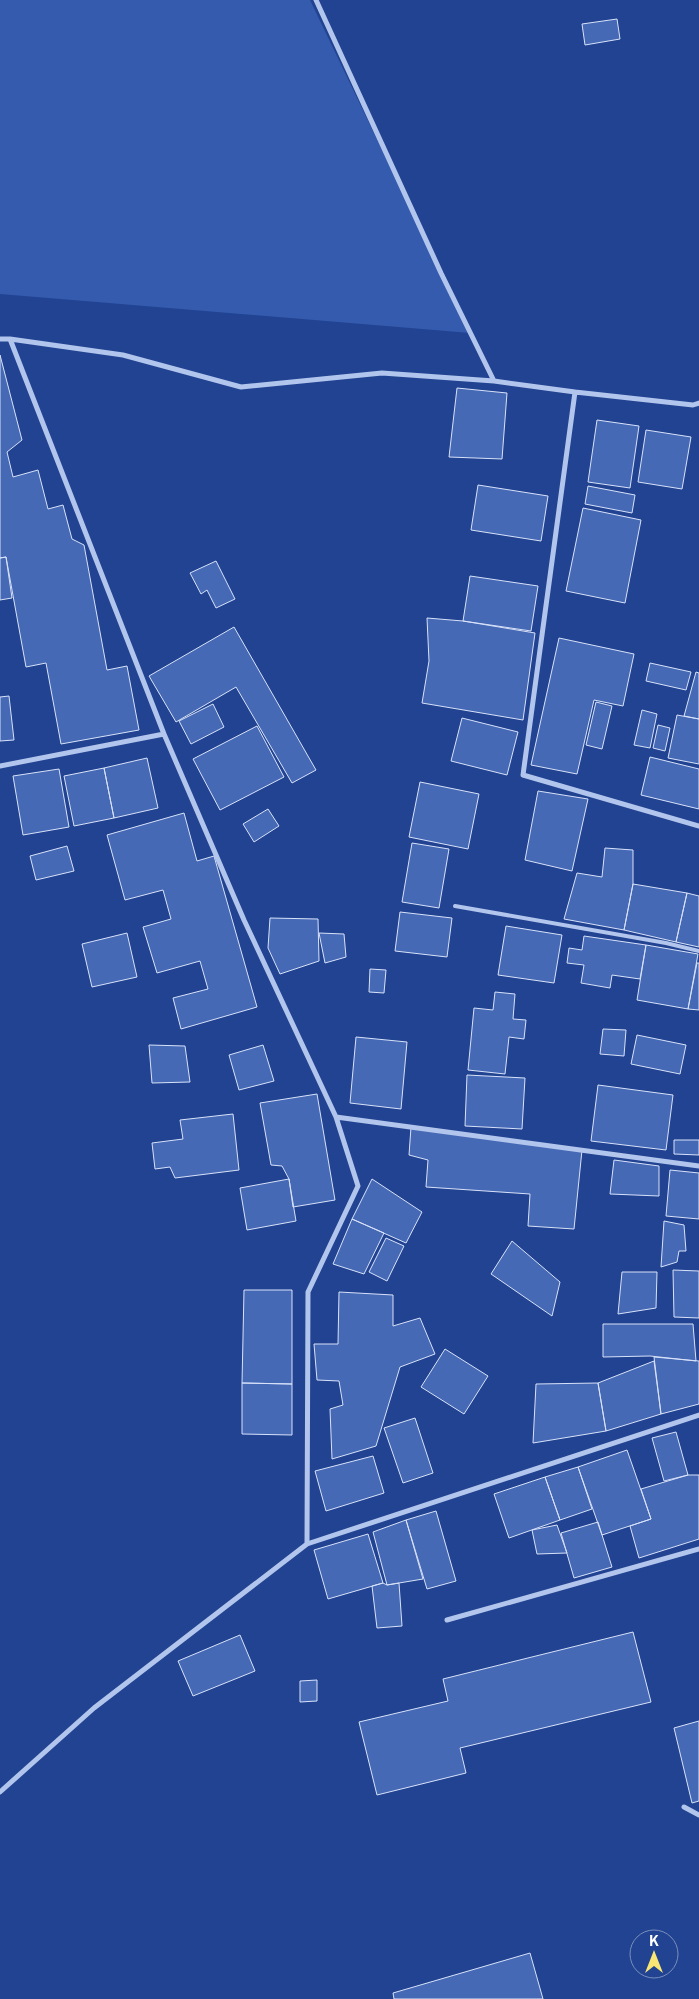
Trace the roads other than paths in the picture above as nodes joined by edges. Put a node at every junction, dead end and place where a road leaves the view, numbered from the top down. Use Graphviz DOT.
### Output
graph roads {
  1 [pos="316,0"];
  2 [pos="0,339"];
  3 [pos="10,339"];
  4 [pos="494,381"];
  5 [pos="575,392"];
  6 [pos="699,403"];
  7 [pos="164,734"];
  8 [pos="0,766"];
  9 [pos="699,826"];
  10 [pos="455,906"];
  11 [pos="699,951"];
  12 [pos="336,1117"];
  13 [pos="699,1166"];
  14 [pos="699,1415"];
  15 [pos="307,1544"];
  16 [pos="699,1549"];
  17 [pos="447,1620"];
  18 [pos="0,1792"];
  19 [pos="684,1807"];
  20 [pos="699,1815"];
  1 -- 4 [label="street"];
  2 -- 3 [label="street"];
  3 -- 4 [label="street"];
  3 -- 7 [label="street"];
  4 -- 5 [label="street"];
  5 -- 6 [label="street"];
  5 -- 9 [label="street"];
  7 -- 8 [label="street"];
  7 -- 12 [label="street"];
  10 -- 11 [label="lane"];
  12 -- 13 [label="street"];
  12 -- 15 [label="street"];
  14 -- 15 [label="street"];
  15 -- 18 [label="street"];
  16 -- 17 [label="street"];
  19 -- 20 [label="street"];
}
